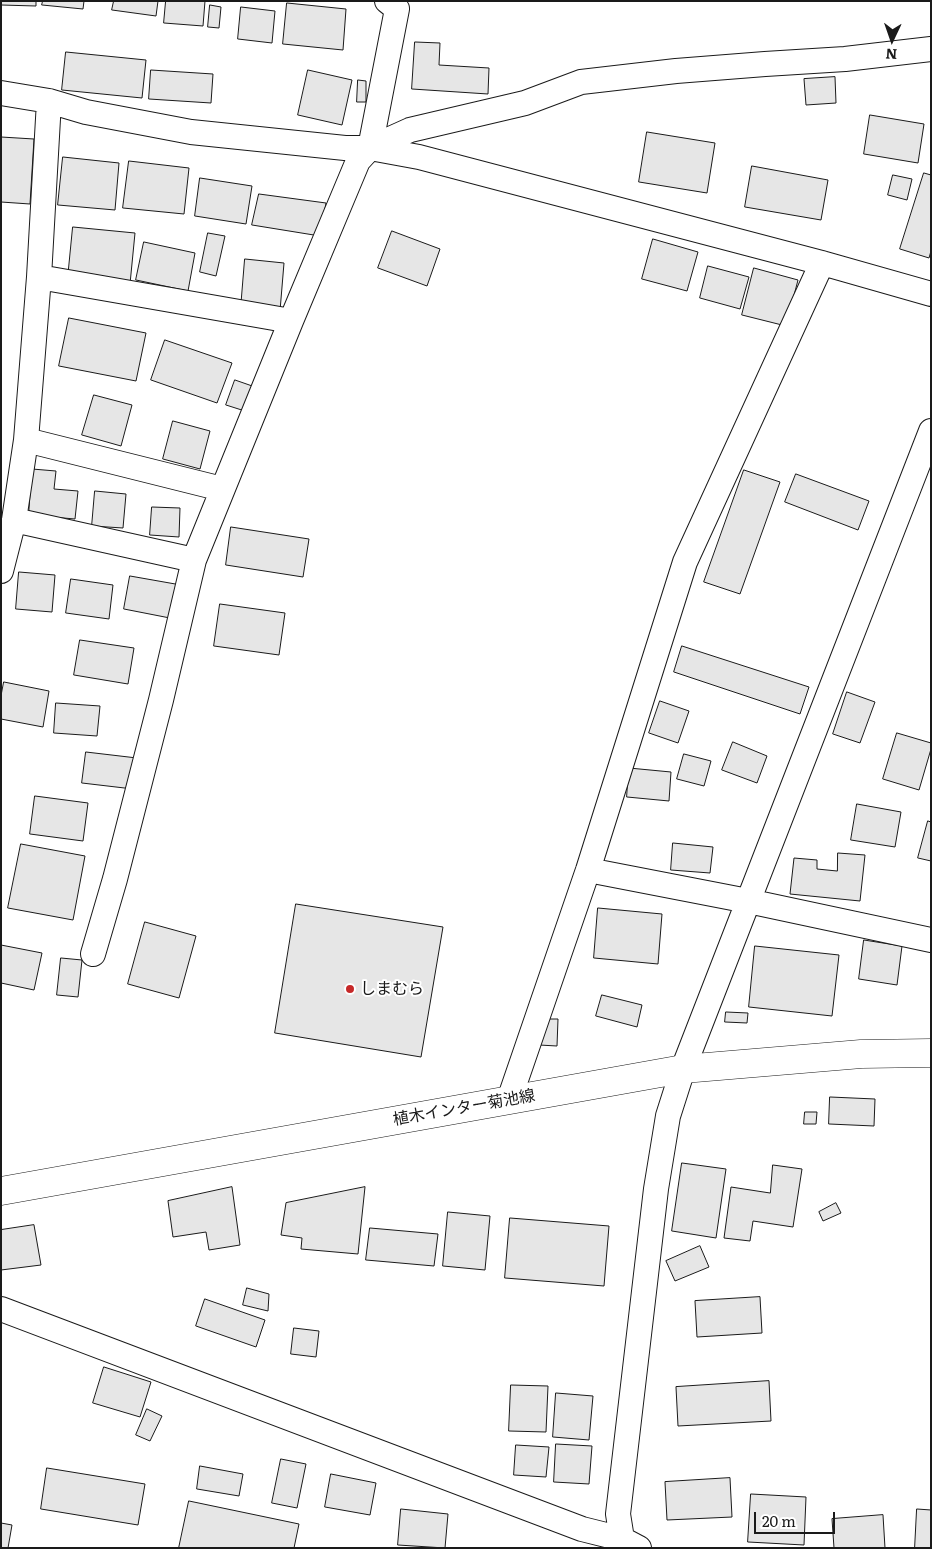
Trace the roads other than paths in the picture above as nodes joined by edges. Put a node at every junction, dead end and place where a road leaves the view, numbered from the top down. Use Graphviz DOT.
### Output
graph roads {
  1 [pos="387,1"];
  2 [pos="931,49"];
  3 [pos="1,93"];
  4 [pos="49,101"];
  5 [pos="370,148"];
  6 [pos="822,263"];
  7 [pos="39,277"];
  8 [pos="931,294"];
  9 [pos="291,322"];
  10 [pos="931,431"];
  11 [pos="26,440"];
  12 [pos="222,490"];
  13 [pos="14,520"];
  14 [pos="194,560"];
  15 [pos="1,571"];
  16 [pos="588,870"];
  17 [pos="748,901"];
  18 [pos="931,940"];
  19 [pos="92,954"];
  20 [pos="931,1053"];
  21 [pos="683,1069"];
  22 [pos="509,1100"];
  23 [pos="1,1191"];
  24 [pos="1,1309"];
  25 [pos="628,1545"];
  1 -- 5 [label="street"];
  2 -- 5 [label="street"];
  3 -- 4 [label="street"];
  4 -- 5 [label="street"];
  4 -- 7 [label="street"];
  5 -- 6 [label="street"];
  5 -- 9 [label="street"];
  6 -- 8 [label="street"];
  6 -- 16 [label="street"];
  7 -- 9 [label="street"];
  7 -- 11 [label="street"];
  9 -- 12 [label="street"];
  10 -- 17 [label="street"];
  11 -- 12 [label="street"];
  11 -- 13 [label="street"];
  12 -- 14 [label="street"];
  13 -- 14 [label="street"];
  13 -- 15 [label="street"];
  14 -- 19 [label="street"];
  16 -- 17 [label="street"];
  16 -- 22 [label="street"];
  17 -- 18 [label="street"];
  17 -- 21 [label="street"];
  20 -- 21 [label="main road, 植木インター菊池線"];
  21 -- 22 [label="main road, 植木インター菊池線"];
  21 -- 25 [label="street"];
  22 -- 23 [label="main road, 植木インター菊池線"];
  24 -- 25 [label="street"];
}
